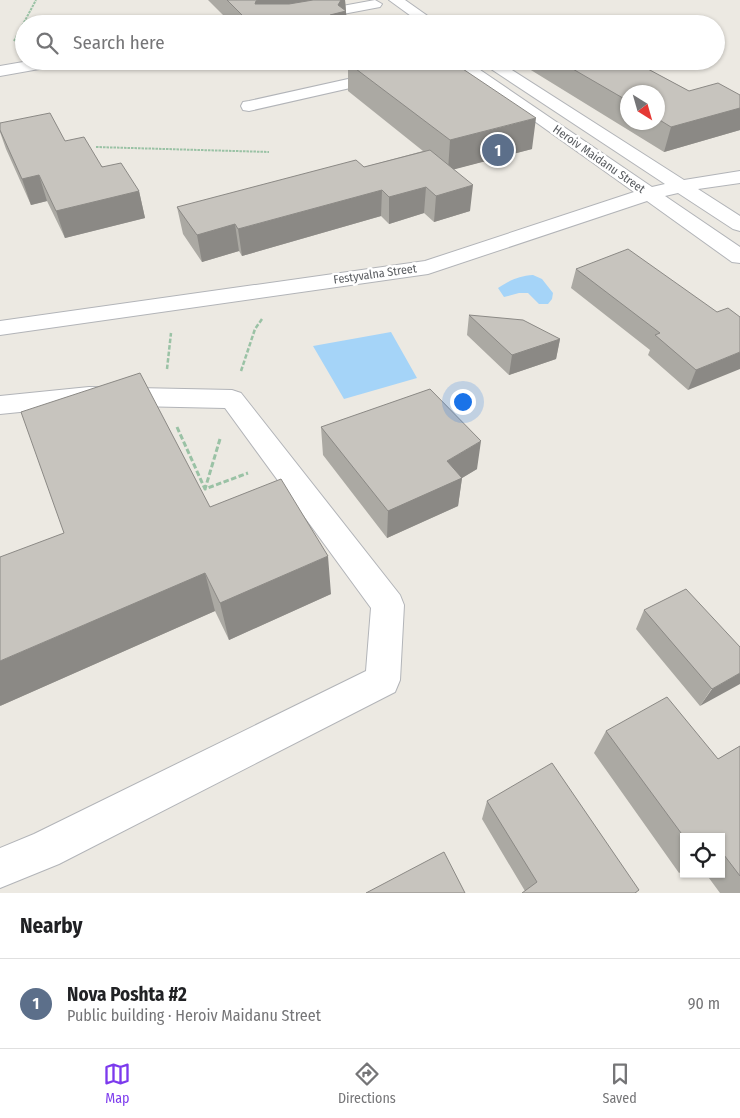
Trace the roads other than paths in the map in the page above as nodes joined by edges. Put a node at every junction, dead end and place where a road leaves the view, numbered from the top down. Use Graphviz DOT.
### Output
graph roads {
  1 [pos="397,0"];
  2 [pos="372,2"];
  3 [pos="389,14"];
  4 [pos="309,15"];
  5 [pos="419,15"];
  6 [pos="15,68"];
  7 [pos="470,70"];
  8 [pos="501,70"];
  9 [pos="0,71"];
  10 [pos="397,73"];
  11 [pos="249,106"];
  12 [pos="740,176"];
  13 [pos="682,186"];
  14 [pos="649,194"];
  15 [pos="740,225"];
  16 [pos="740,257"];
  17 [pos="0,328"];
  18 [pos="0,405"];
  19 [pos="0,868"];
  1 -- 5 [label="street"];
  2 -- 3 [label="street"];
  2 -- 4 [label="street"];
  6 -- 9 [label="street"];
  7 -- 14 [label="street, Heroiv Maidanu Street"];
  8 -- 13 [label="street, Heroiv Maidanu Street"];
  10 -- 11 [label="street"];
  12 -- 13 [label="street, Festyvalna Street"];
  13 -- 14 [label="street, Festyvalna Street"];
  13 -- 15 [label="street, Heroiv Maidanu Street"];
  14 -- 16 [label="street, Heroiv Maidanu Street"];
  14 -- 17 [label="street, Festyvalna Street"];
  18 -- 19 [label="street"];
}
